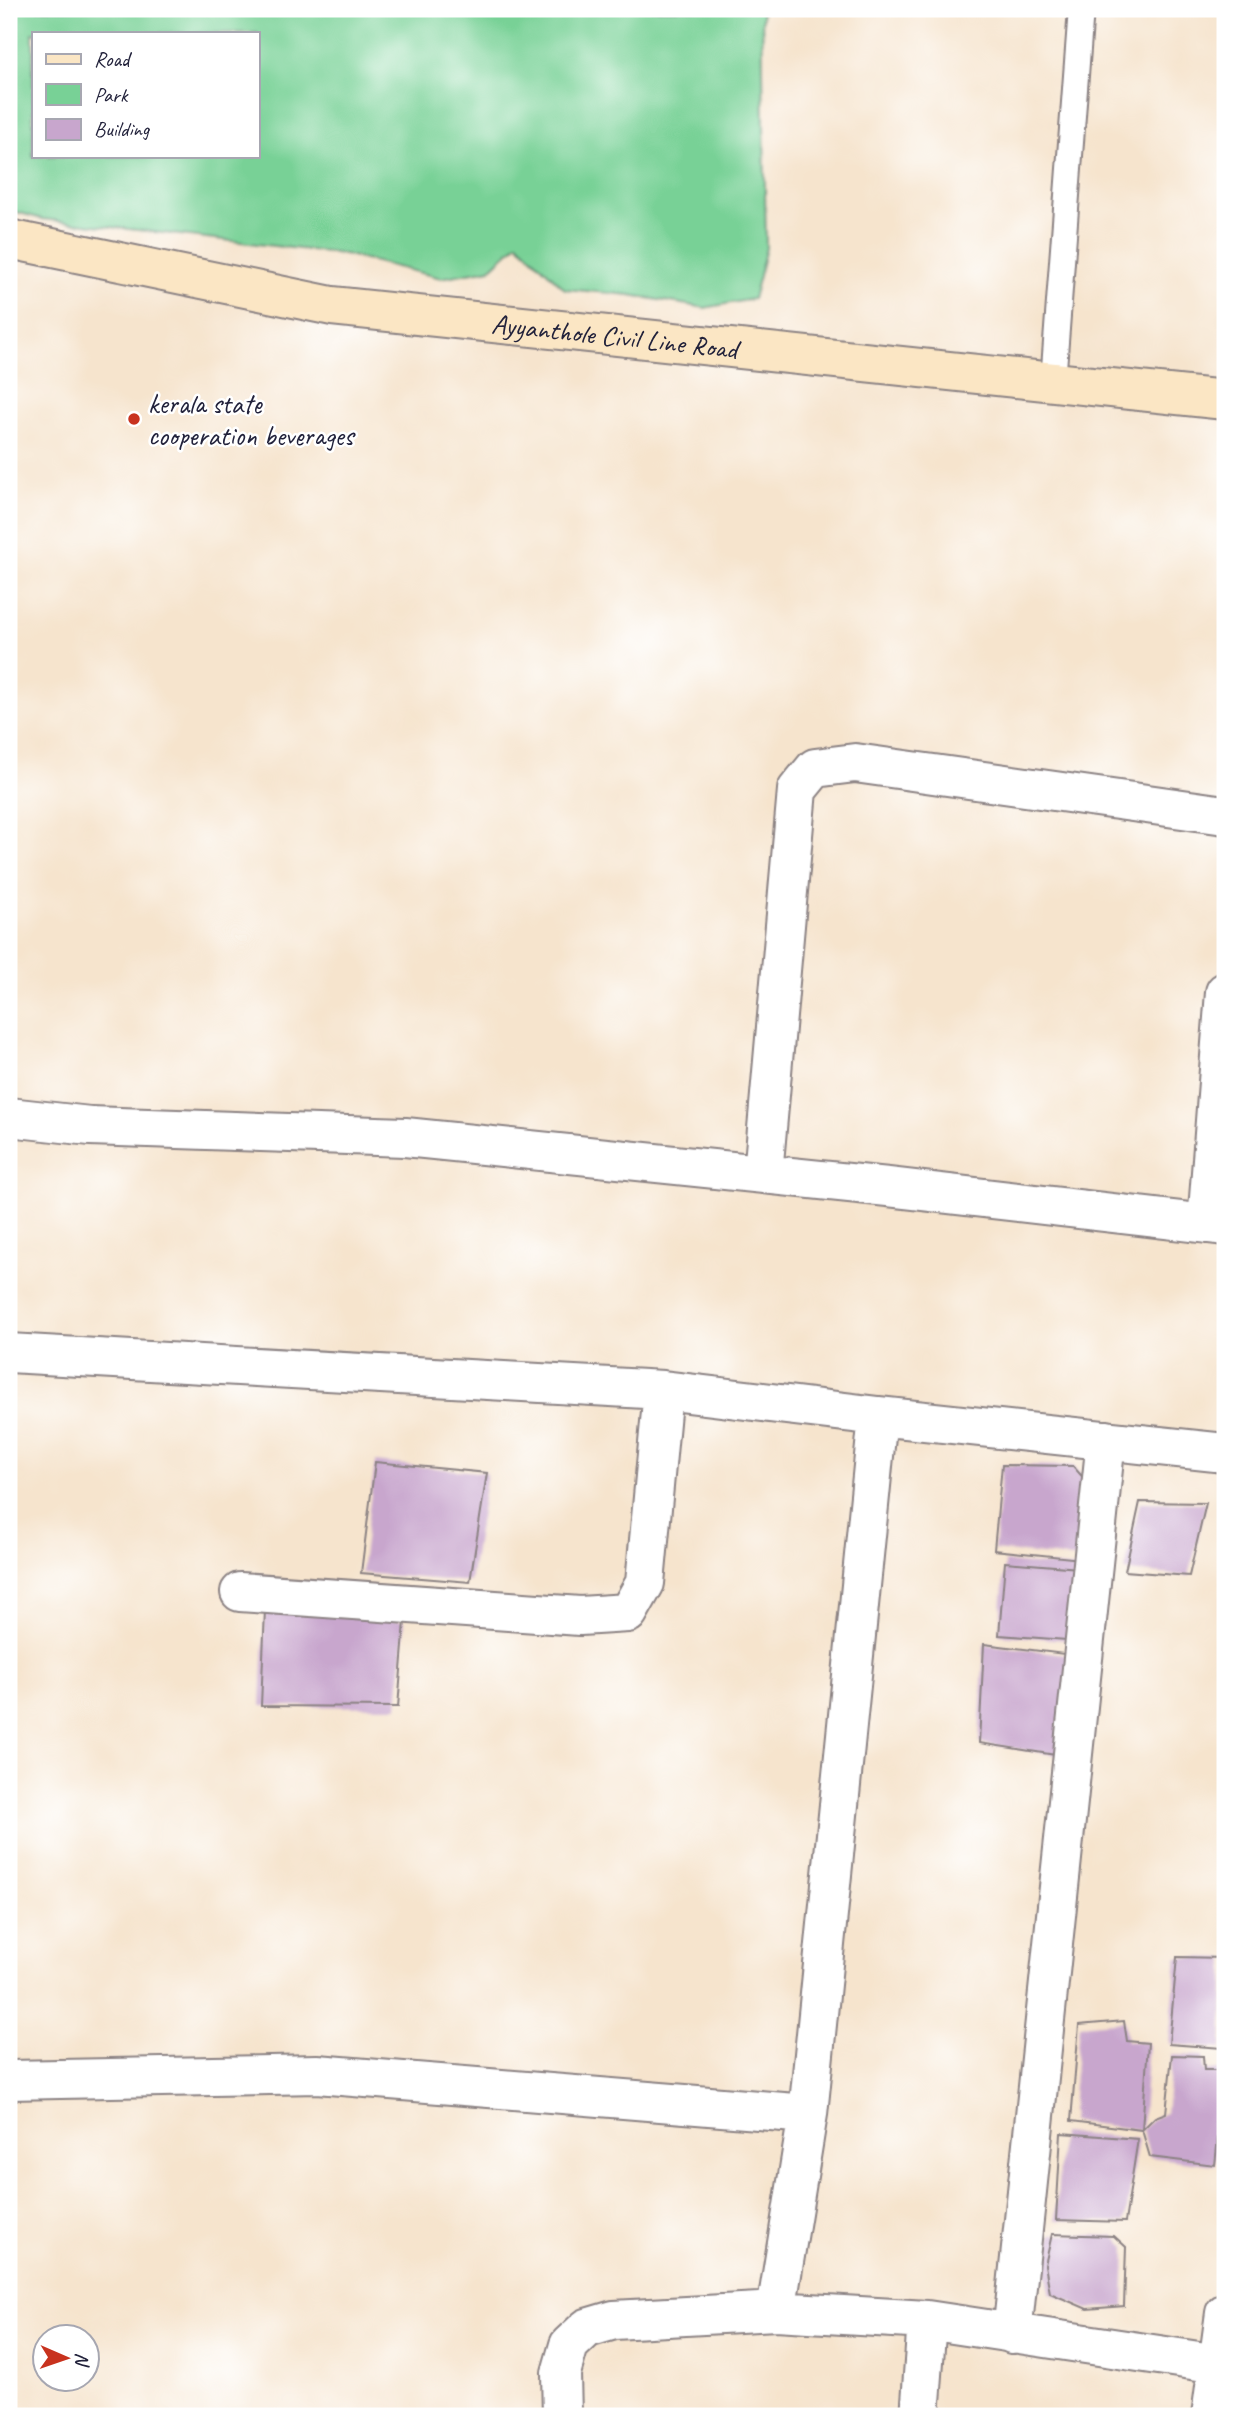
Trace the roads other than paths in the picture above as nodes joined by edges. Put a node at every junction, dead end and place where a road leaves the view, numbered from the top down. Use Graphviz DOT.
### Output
graph roads {
  1 [pos="1080,9"];
  2 [pos="9,239"];
  3 [pos="1053,382"];
  4 [pos="1225,400"];
  5 [pos="1225,815"];
  6 [pos="1225,992"];
  7 [pos="9,1117"];
  8 [pos="763,1174"];
  9 [pos="1216,1225"];
  10 [pos="9,1353"];
  11 [pos="663,1390"];
  12 [pos="878,1416"];
  13 [pos="1106,1440"];
  14 [pos="1225,1453"];
  15 [pos="240,1592"];
  16 [pos="9,2080"];
  17 [pos="808,2114"];
  18 [pos="776,2311"];
  19 [pos="1225,2313"];
  20 [pos="926,2320"];
  21 [pos="1012,2334"];
  22 [pos="1221,2364"];
  23 [pos="562,2416"];
  24 [pos="920,2416"];
  25 [pos="1211,2416"];
  1 -- 3 [label="lane"];
  2 -- 3 [label="main road, Ayyanthole Civil Line Road"];
  3 -- 4 [label="main road, Ayyanthole Civil Line Road"];
  5 -- 8 [label="street"];
  6 -- 9 [label="street"];
  7 -- 8 [label="street"];
  8 -- 9 [label="street"];
  10 -- 11 [label="street"];
  11 -- 12 [label="street"];
  11 -- 15 [label="street"];
  12 -- 13 [label="street"];
  12 -- 17 [label="street"];
  13 -- 14 [label="street"];
  13 -- 21 [label="street"];
  16 -- 17 [label="street"];
  17 -- 18 [label="street"];
  18 -- 20 [label="street"];
  18 -- 23 [label="street"];
  19 -- 22 [label="street"];
  20 -- 21 [label="street"];
  20 -- 24 [label="street"];
  21 -- 22 [label="street"];
  22 -- 25 [label="street"];
}
